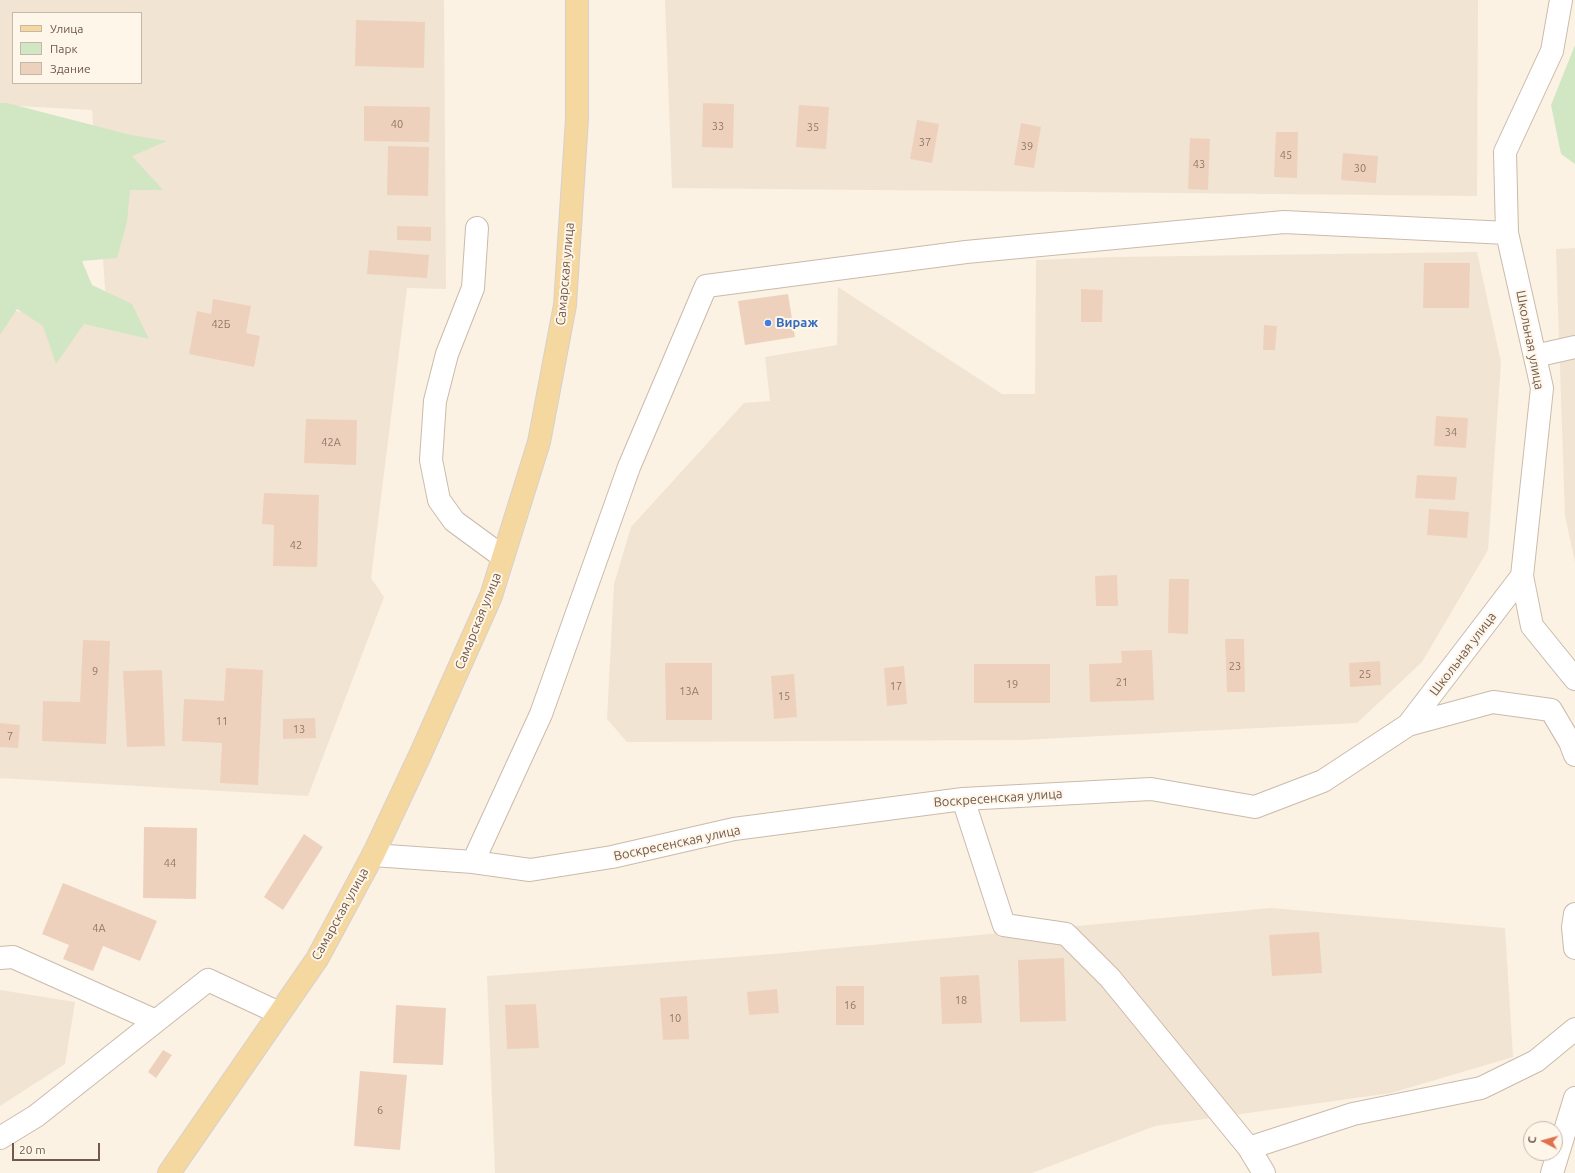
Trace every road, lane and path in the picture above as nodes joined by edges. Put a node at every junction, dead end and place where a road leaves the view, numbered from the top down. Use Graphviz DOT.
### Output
graph roads {
  1 [pos="577,0"];
  2 [pos="1561,0"];
  3 [pos="477,228"];
  4 [pos="1507,233"];
  5 [pos="1575,347"];
  6 [pos="1535,356"];
  7 [pos="503,557"];
  8 [pos="1522,576"];
  9 [pos="1575,679"];
  10 [pos="1408,725"];
  11 [pos="1575,755"];
  12 [pos="963,799"];
  13 [pos="373,855"];
  14 [pos="473,862"];
  15 [pos="1575,914"];
  16 [pos="1575,948"];
  17 [pos="0,958"];
  18 [pos="280,1013"];
  19 [pos="156,1021"];
  20 [pos="1575,1029"];
  21 [pos="1575,1098"];
  22 [pos="0,1138"];
  23 [pos="1249,1148"];
  24 [pos="169,1173"];
  25 [pos="1264,1173"];
  26 [pos="1552,1173"];
  1 -- 7 [label="main road, Самарская улица"];
  2 -- 4 [label="street, Школьная улица"];
  3 -- 7 [label="street"];
  4 -- 6 [label="street, Школьная улица"];
  4 -- 14 [label="street"];
  5 -- 6 [label="street"];
  6 -- 8 [label="street, Школьная улица"];
  7 -- 13 [label="main road, Самарская улица"];
  8 -- 9 [label="street"];
  8 -- 10 [label="street, Школьная улица"];
  10 -- 11 [label="street, Воскресенская улица"];
  10 -- 12 [label="street, Воскресенская улица"];
  12 -- 14 [label="street, Воскресенская улица"];
  12 -- 23 [label="street"];
  13 -- 14 [label="street, Воскресенская улица"];
  13 -- 18 [label="main road, Самарская улица"];
  15 -- 16 [label="street"];
  17 -- 19 [label="street"];
  18 -- 19 [label="street"];
  18 -- 24 [label="main road, Самарская улица"];
  19 -- 22 [label="street"];
  20 -- 23 [label="street"];
  21 -- 26 [label="street"];
  23 -- 25 [label="street"];
}
